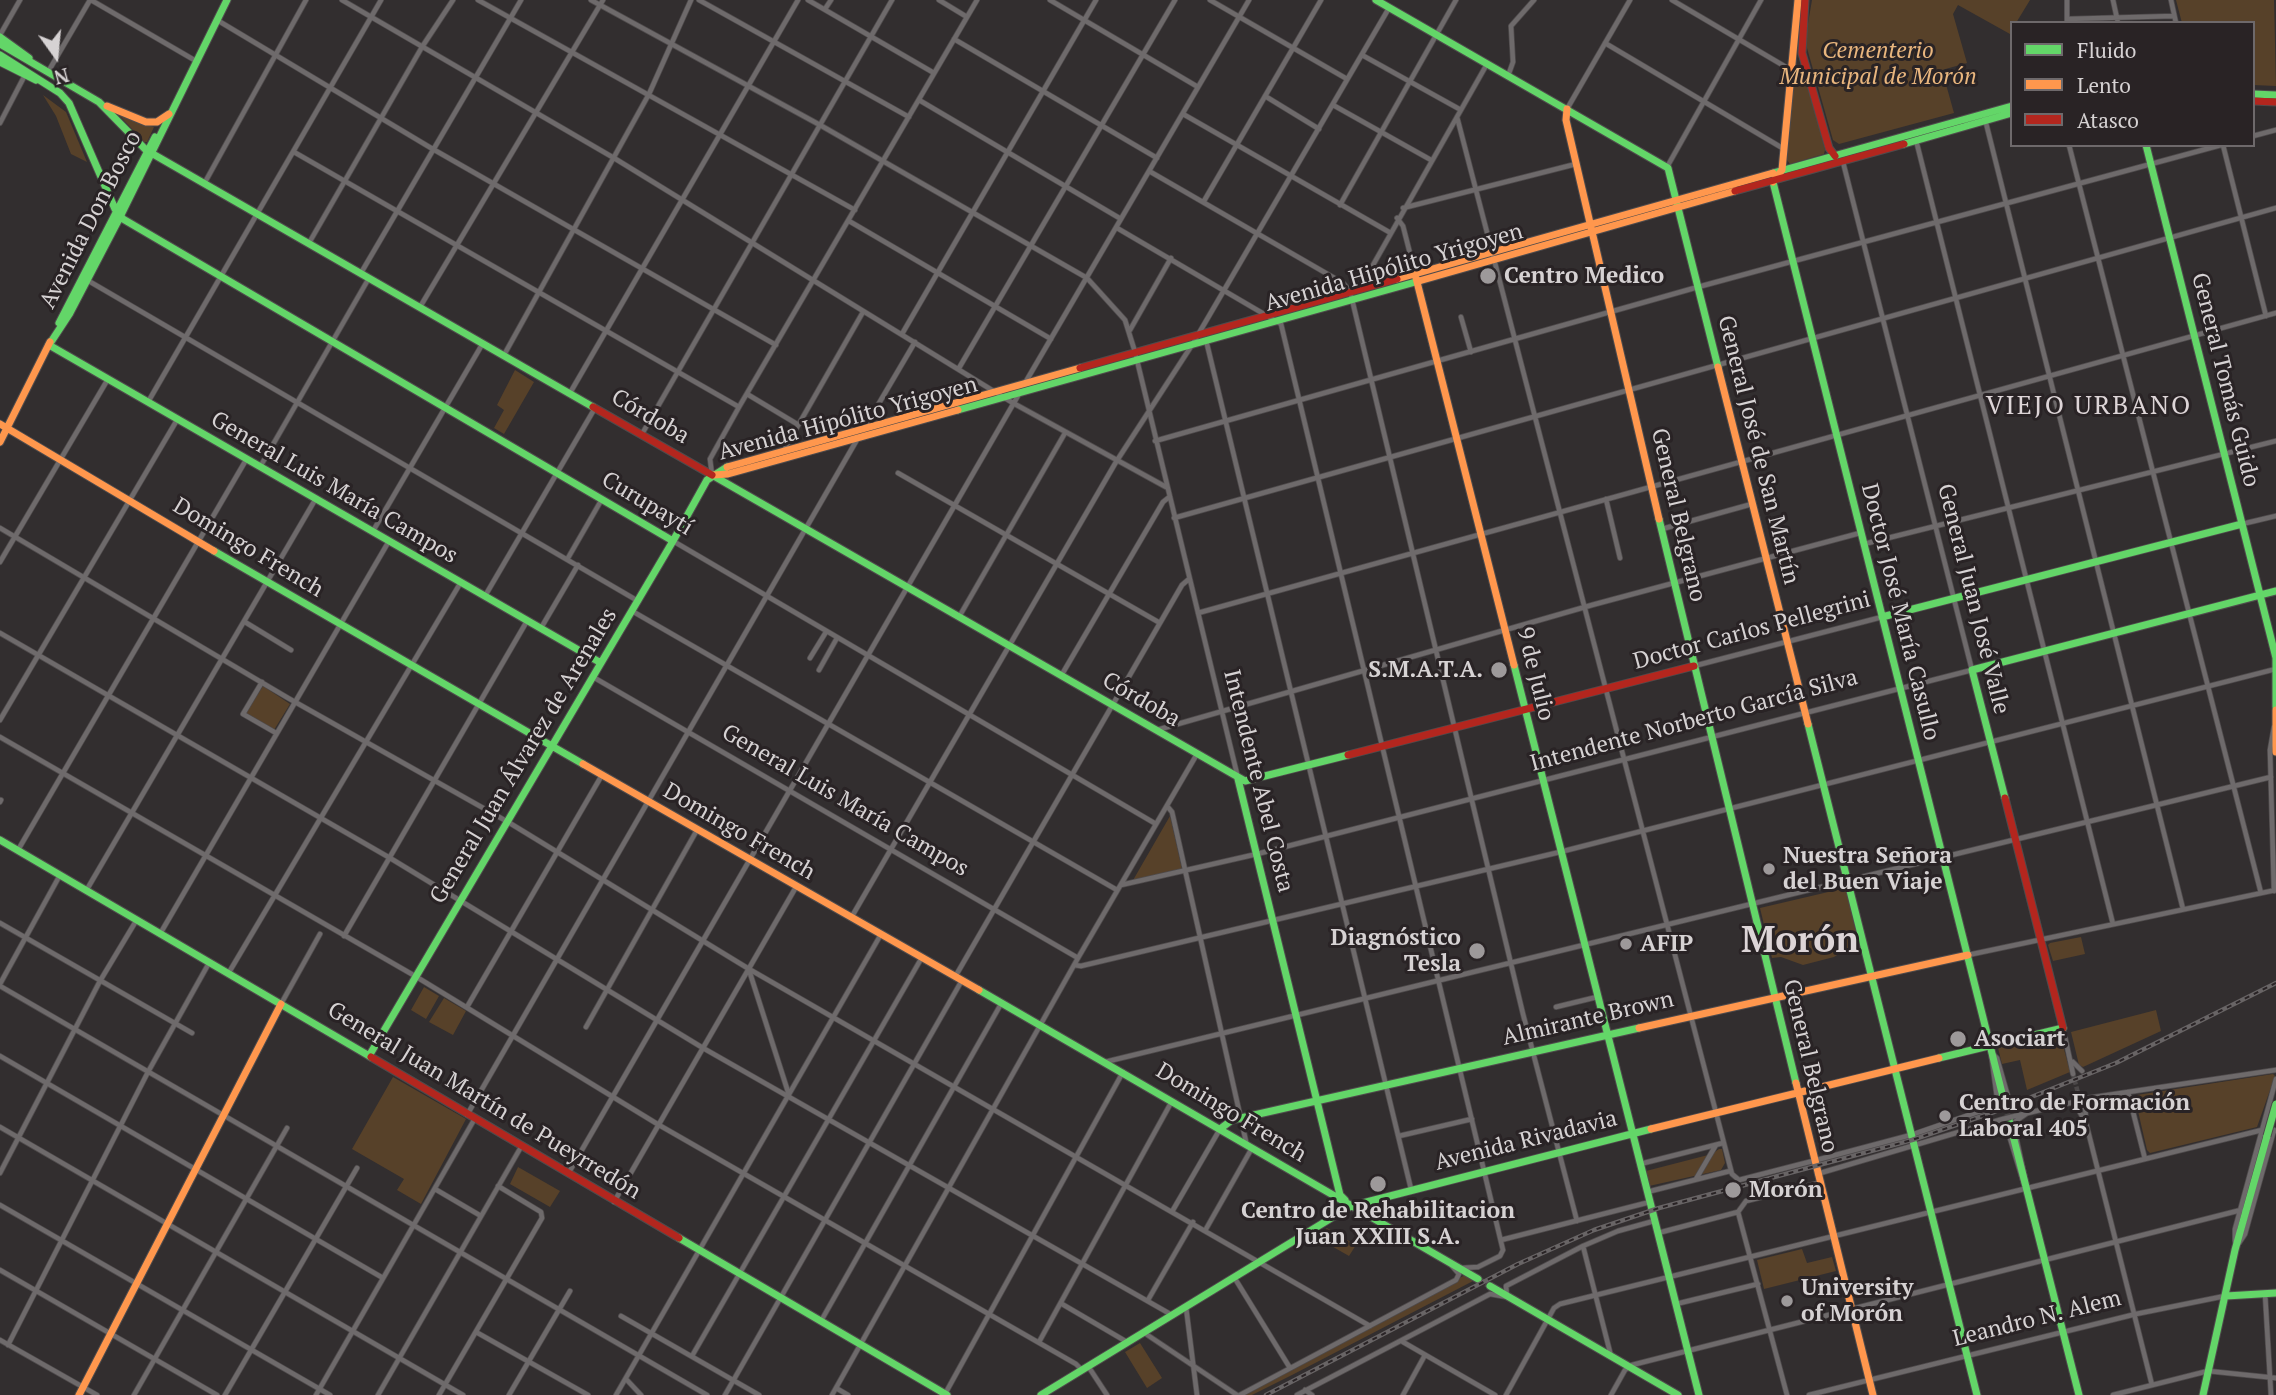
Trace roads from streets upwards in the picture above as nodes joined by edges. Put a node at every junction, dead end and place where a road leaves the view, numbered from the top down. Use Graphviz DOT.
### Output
graph roads {
  1 [pos="20,0"];
  2 [pos="90,0"];
  3 [pos="227,0"];
  4 [pos="306,0"];
  5 [pos="342,0"];
  6 [pos="382,0"];
  7 [pos="453,0"];
  8 [pos="478,0"];
  9 [pos="522,0"];
  10 [pos="591,0"];
  11 [pos="691,0"];
  12 [pos="699,0"];
  13 [pos="798,0"];
  14 [pos="808,0"];
  15 [pos="831,0"];
  16 [pos="891,0"];
  17 [pos="939,0"];
  18 [pos="977,0"];
  19 [pos="1050,0"];
  20 [pos="1096,0"];
  21 [pos="1175,0"];
  22 [pos="1210,0"];
  23 [pos="1249,0"];
  24 [pos="1321,0"];
  25 [pos="1376,0"];
  26 [pos="1456,0"];
  27 [pos="1534,0"];
  28 [pos="1630,0"];
  29 [pos="1672,0"];
  30 [pos="1760,0"];
  31 [pos="1798,0"];
  32 [pos="1805,0"];
  33 [pos="2067,0"];
  34 [pos="2113,0"];
  35 [pos="2171,0"];
  36 [pos="602,3"];
  37 [pos="1389,8"];
  38 [pos="825,9"];
  39 [pos="2175,16"];
  40 [pos="372,17"];
  41 [pos="967,17"];
  42 [pos="1239,17"];
  43 [pos="511,19"];
  44 [pos="217,20"];
  45 [pos="1084,20"];
  46 [pos="2118,20"];
  47 [pos="2067,21"];
  48 [pos="2176,21"];
  49 [pos="871,35"];
  50 [pos="1437,35"];
  51 [pos="0,36"];
  52 [pos="954,39"];
  53 [pos="1738,39"];
  54 [pos="774,41"];
  55 [pos="1605,43"];
  56 [pos="0,44"];
  57 [pos="671,44"];
  58 [pos="422,47"];
  59 [pos="1293,47"];
  60 [pos="573,52"];
  61 [pos="0,55"];
  62 [pos="274,55"];
  63 [pos="1143,55"];
  64 [pos="1362,55"];
  65 [pos="196,61"];
  66 [pos="0,62"];
  67 [pos="1487,64"];
  68 [pos="1791,70"];
  69 [pos="48,72"];
  70 [pos="26,73"];
  71 [pos="934,73"];
  72 [pos="1508,76"];
  73 [pos="1809,77"];
  74 [pos="474,78"];
  75 [pos="1347,79"];
  76 [pos="846,80"];
  77 [pos="1790,80"];
  78 [pos="1411,83"];
  79 [pos="748,86"];
  80 [pos="1198,87"];
  81 [pos="330,88"];
  82 [pos="1042,92"];
  83 [pos="649,94"];
  84 [pos="2255,94"];
  85 [pos="2276,95"];
  86 [pos="1265,96"];
  87 [pos="919,100"];
  88 [pos="1703,100"];
  89 [pos="2255,101"];
  90 [pos="2276,102"];
  91 [pos="99,103"];
  92 [pos="1333,104"];
  93 [pos="2010,107"];
  94 [pos="1567,109"];
  95 [pos="1461,110"];
  96 [pos="534,112"];
  97 [pos="2010,113"];
  98 [pos="169,114"];
  99 [pos="1183,114"];
  100 [pos="909,117"];
  101 [pos="1457,117"];
  102 [pos="1985,117"];
  103 [pos="382,118"];
  104 [pos="0,123"];
  105 [pos="820,125"];
  106 [pos="1102,125"];
  107 [pos="1319,129"];
  108 [pos="2276,130"];
  109 [pos="721,133"];
  110 [pos="1382,134"];
  111 [pos="2255,135"];
  112 [pos="1914,137"];
  113 [pos="1237,145"];
  114 [pos="2070,147"];
  115 [pos="2147,147"];
  116 [pos="2206,147"];
  117 [pos="2223,147"];
  118 [pos="431,148"];
  119 [pos="1784,149"];
  120 [pos="148,152"];
  121 [pos="294,152"];
  122 [pos="1008,152"];
  123 [pos="1834,155"];
  124 [pos="614,158"];
  125 [pos="1157,158"];
  126 [pos="1431,160"];
  127 [pos="883,162"];
  128 [pos="1843,162"];
  129 [pos="1576,164"];
  130 [pos="2151,164"];
  131 [pos="1668,168"];
  132 [pos="1149,170"];
  133 [pos="1782,170"];
  134 [pos="792,173"];
  135 [pos="1291,176"];
  136 [pos="346,180"];
  137 [pos="1773,182"];
  138 [pos="491,183"];
  139 [pos="204,184"];
  140 [pos="2079,184"];
  141 [pos="1065,186"];
  142 [pos="1476,190"];
  143 [pos="682,200"];
  144 [pos="1204,201"];
  145 [pos="1677,204"];
  146 [pos="2006,204"];
  147 [pos="1340,205"];
  148 [pos="1403,208"];
  149 [pos="2276,208"];
  150 [pos="396,210"];
  151 [pos="855,210"];
  152 [pos="117,213"];
  153 [pos="972,213"];
  154 [pos="258,215"];
  155 [pos="1397,218"];
  156 [pos="2241,218"];
  157 [pos="1121,219"];
  158 [pos="849,221"];
  159 [pos="1936,223"];
  160 [pos="1117,228"];
  161 [pos="1592,228"];
  162 [pos="574,229"];
  163 [pos="1389,232"];
  164 [pos="1258,233"];
  165 [pos="2169,238"];
  166 [pos="1864,242"];
  167 [pos="309,243"];
  168 [pos="751,244"];
  169 [pos="456,245"];
  170 [pos="1030,247"];
  171 [pos="1492,256"];
  172 [pos="1171,258"];
  173 [pos="2098,258"];
  174 [pos="1793,261"];
  175 [pos="642,268"];
  176 [pos="360,273"];
  177 [pos="937,273"];
  178 [pos="221,277"];
  179 [pos="1416,277"];
  180 [pos="369,278"];
  181 [pos="1087,278"];
  182 [pos="2026,279"];
  183 [pos="87,280"];
  184 [pos="814,281"];
  185 [pos="1698,287"];
  186 [pos="1360,288"];
  187 [pos="1224,289"];
  188 [pos="539,291"];
  189 [pos="1350,291"];
  190 [pos="1955,298"];
  191 [pos="1352,300"];
  192 [pos="996,306"];
  193 [pos="420,307"];
  194 [pos="713,309"];
  195 [pos="863,312"];
  196 [pos="1611,312"];
  197 [pos="2276,313"];
  198 [pos="1269,314"];
  199 [pos="2266,316"];
  200 [pos="1461,317"];
  201 [pos="1882,319"];
  202 [pos="1279,320"];
  203 [pos="605,330"];
  204 [pos="1130,330"];
  205 [pos="1203,333"];
  206 [pos="902,334"];
  207 [pos="2194,336"];
  208 [pos="187,337"];
  209 [pos="1051,339"];
  210 [pos="1515,339"];
  211 [pos="1812,339"];
  212 [pos="333,342"];
  213 [pos="915,342"];
  214 [pos="483,343"];
  215 [pos="49,345"];
  216 [pos="776,345"];
  217 [pos="1192,345"];
  218 [pos="1471,352"];
  219 [pos="504,355"];
  220 [pos="1136,356"];
  221 [pos="2123,356"];
  222 [pos="1437,361"];
  223 [pos="1717,365"];
  224 [pos="959,368"];
  225 [pos="677,372"];
  226 [pos="2050,376"];
  227 [pos="108,379"];
  228 [pos="1371,380"];
  229 [pos="1025,384"];
  230 [pos="1629,390"];
  231 [pos="997,391"];
  232 [pos="570,393"];
  233 [pos="1019,393"];
  234 [pos="747,394"];
  235 [pos="1979,396"];
  236 [pos="1005,397"];
  237 [pos="1299,400"];
  238 [pos="298,402"];
  239 [pos="148,403"];
  240 [pos="1013,403"];
  241 [pos="739,407"];
  242 [pos="444,408"];
  243 [pos="595,408"];
  244 [pos="1149,413"];
  245 [pos="1907,416"];
  246 [pos="1534,417"];
  247 [pos="177,420"];
  248 [pos="1227,421"];
  249 [pos="797,424"];
  250 [pos="4,426"];
  251 [pos="865,428"];
  252 [pos="1065,433"];
  253 [pos="642,434"];
  254 [pos="1836,436"];
  255 [pos="859,438"];
  256 [pos="1456,439"];
  257 [pos="1155,441"];
  258 [pos="2276,441"];
  259 [pos="0,442"];
  260 [pos="785,450"];
  261 [pos="2224,454"];
  262 [pos="1390,457"];
  263 [pos="61,460"];
  264 [pos="246,460"];
  265 [pos="1116,462"];
  266 [pos="1742,462"];
  267 [pos="411,466"];
  268 [pos="260,467"];
  269 [pos="556,472"];
  270 [pos="2152,472"];
  271 [pos="898,473"];
  272 [pos="712,475"];
  273 [pos="1317,478"];
  274 [pos="1166,487"];
  275 [pos="1652,487"];
  276 [pos="2078,491"];
  277 [pos="1168,498"];
  278 [pos="1246,498"];
  279 [pos="602,499"];
  280 [pos="1606,499"];
  281 [pos="315,500"];
  282 [pos="131,501"];
  283 [pos="1752,504"];
  284 [pos="954,505"];
  285 [pos="2007,509"];
  286 [pos="1559,513"];
  287 [pos="2276,516"];
  288 [pos="1174,518"];
  289 [pos="2242,524"];
  290 [pos="0,527"];
  291 [pos="1935,528"];
  292 [pos="805,529"];
  293 [pos="1662,529"];
  294 [pos="373,531"];
  295 [pos="522,531"];
  296 [pos="1860,533"];
  297 [pos="1006,535"];
  298 [pos="1480,535"];
  299 [pos="15,537"];
  300 [pos="197,541"];
  301 [pos="389,541"];
  302 [pos="673,541"];
  303 [pos="1863,544"];
  304 [pos="2171,544"];
  305 [pos="1413,553"];
  306 [pos="568,558"];
  307 [pos="1620,558"];
  308 [pos="1765,558"];
  309 [pos="0,562"];
  310 [pos="2097,563"];
  311 [pos="1058,564"];
  312 [pos="578,565"];
  313 [pos="1340,573"];
  314 [pos="85,577"];
  315 [pos="1189,579"];
  316 [pos="2026,581"];
  317 [pos="269,582"];
  318 [pos="461,582"];
  319 [pos="1675,582"];
  320 [pos="907,587"];
  321 [pos="2276,591"];
  322 [pos="1270,593"];
  323 [pos="1108,594"];
  324 [pos="2260,595"];
  325 [pos="485,596"];
  326 [pos="766,598"];
  327 [pos="1953,599"];
  328 [pos="638,601"];
  329 [pos="1584,608"];
  330 [pos="632,611"];
  331 [pos="1198,613"];
  332 [pos="2188,615"];
  333 [pos="959,617"];
  334 [pos="1882,617"];
  335 [pos="152,618"];
  336 [pos="528,620"];
  337 [pos="245,622"];
  338 [pos="1160,623"];
  339 [pos="339,625"];
  340 [pos="541,628"];
  341 [pos="1504,631"];
  342 [pos="826,632"];
  343 [pos="0,633"];
  344 [pos="2114,633"];
  345 [pos="837,638"];
  346 [pos="1787,642"];
  347 [pos="1010,646"];
  348 [pos="1436,649"];
  349 [pos="291,650"];
  350 [pos="2043,652"];
  351 [pos="39,655"];
  352 [pos="868,656"];
  353 [pos="810,658"];
  354 [pos="222,659"];
  355 [pos="2276,659"];
  356 [pos="601,663"];
  357 [pos="411,666"];
  358 [pos="725,666"];
  359 [pos="1694,666"];
  360 [pos="2276,669"];
  361 [pos="819,670"];
  362 [pos="1364,670"];
  363 [pos="1972,670"];
  364 [pos="1061,676"];
  365 [pos="593,677"];
  366 [pos="262,682"];
  367 [pos="2206,685"];
  368 [pos="1900,688"];
  369 [pos="1605,689"];
  370 [pos="1293,690"];
  371 [pos="107,695"];
  372 [pos="295,700"];
  373 [pos="1111,705"];
  374 [pos="2133,705"];
  375 [pos="479,706"];
  376 [pos="2276,708"];
  377 [pos="1221,710"];
  378 [pos="1525,710"];
  379 [pos="1805,713"];
  380 [pos="970,715"];
  381 [pos="0,720"];
  382 [pos="2276,722"];
  383 [pos="828,724"];
  384 [pos="2062,724"];
  385 [pos="1455,727"];
  386 [pos="1156,731"];
  387 [pos="687,732"];
  388 [pos="276,733"];
  389 [pos="176,736"];
  390 [pos="0,737"];
  391 [pos="1712,738"];
  392 [pos="366,741"];
  393 [pos="1990,743"];
  394 [pos="1382,746"];
  395 [pos="552,747"];
  396 [pos="2276,750"];
  397 [pos="1197,754"];
  398 [pos="1623,760"];
  399 [pos="1919,761"];
  400 [pos="1310,764"];
  401 [pos="62,773"];
  402 [pos="1071,774"];
  403 [pos="602,775"];
  404 [pos="2271,777"];
  405 [pos="249,779"];
  406 [pos="1238,779"];
  407 [pos="435,780"];
  408 [pos="1542,781"];
  409 [pos="931,783"];
  410 [pos="1824,785"];
  411 [pos="2232,786"];
  412 [pos="789,791"];
  413 [pos="1472,799"];
  414 [pos="648,801"];
  415 [pos="2157,805"];
  416 [pos="1167,806"];
  417 [pos="1728,808"];
  418 [pos="131,813"];
  419 [pos="1400,818"];
  420 [pos="320,819"];
  421 [pos="508,822"];
  422 [pos="2087,822"];
  423 [pos="1156,824"];
  424 [pos="697,830"];
  425 [pos="1641,831"];
  426 [pos="1328,836"];
  427 [pos="0,840"];
  428 [pos="2015,840"];
  429 [pos="1032,841"];
  430 [pos="18,850"];
  431 [pos="891,850"];
  432 [pos="557,852"];
  433 [pos="1560,852"];
  434 [pos="1256,854"];
  435 [pos="205,856"];
  436 [pos="1943,857"];
  437 [pos="390,858"];
  438 [pos="749,859"];
  439 [pos="1489,869"];
  440 [pos="1186,871"];
  441 [pos="60,875"];
  442 [pos="603,879"];
  443 [pos="1848,881"];
  444 [pos="1121,885"];
  445 [pos="796,887"];
  446 [pos="1416,887"];
  447 [pos="2275,890"];
  448 [pos="86,891"];
  449 [pos="1117,891"];
  450 [pos="2261,893"];
  451 [pos="274,897"];
  452 [pos="461,900"];
  453 [pos="1345,904"];
  454 [pos="1751,905"];
  455 [pos="993,908"];
  456 [pos="2183,909"];
  457 [pos="653,910"];
  458 [pos="851,919"];
  459 [pos="136,921"];
  460 [pos="1273,921"];
  461 [pos="0,923"];
  462 [pos="2113,923"];
  463 [pos="1667,926"];
  464 [pos="511,931"];
  465 [pos="160,934"];
  466 [pos="320,934"];
  467 [pos="344,936"];
  468 [pos="880,936"];
  469 [pos="25,937"];
  470 [pos="1200,938"];
  471 [pos="2040,940"];
  472 [pos="704,941"];
  473 [pos="1584,946"];
  474 [pos="1968,955"];
  475 [pos="557,958"];
  476 [pos="1078,958"];
  477 [pos="921,959"];
  478 [pos="209,963"];
  479 [pos="1511,963"];
  480 [pos="1074,965"];
  481 [pos="749,969"];
  482 [pos="228,974"];
  483 [pos="1872,975"];
  484 [pos="415,976"];
  485 [pos="958,980"];
  486 [pos="100,981"];
  487 [pos="1439,981"];
  488 [pos="0,985"];
  489 [pos="608,989"];
  490 [pos="1774,996"];
  491 [pos="1597,997"];
  492 [pos="1366,998"];
  493 [pos="281,1004"];
  494 [pos="1001,1004"];
  495 [pos="467,1007"];
  496 [pos="1556,1007"];
  497 [pos="1689,1015"];
  498 [pos="1295,1016"];
  499 [pos="834,1017"];
  500 [pos="657,1020"];
  501 [pos="174,1023"];
  502 [pos="1040,1026"];
  503 [pos="586,1027"];
  504 [pos="2063,1028"];
  505 [pos="74,1030"];
  506 [pos="192,1033"];
  507 [pos="1222,1033"];
  508 [pos="1606,1034"];
  509 [pos="513,1035"];
  510 [pos="874,1040"];
  511 [pos="2067,1046"];
  512 [pos="703,1048"];
  513 [pos="1991,1049"];
  514 [pos="1532,1051"];
  515 [pos="0,1056"];
  516 [pos="369,1056"];
  517 [pos="1103,1062"];
  518 [pos="914,1063"];
  519 [pos="1460,1067"];
  520 [pos="1895,1068"];
  521 [pos="2276,1070"];
  522 [pos="2082,1071"];
  523 [pos="148,1072"];
  524 [pos="1122,1072"];
  525 [pos="2073,1074"];
  526 [pos="2276,1079"];
  527 [pos="47,1083"];
  528 [pos="1386,1085"];
  529 [pos="955,1086"];
  530 [pos="1796,1092"];
  531 [pos="2128,1092"];
  532 [pos="2078,1093"];
  533 [pos="789,1095"];
  534 [pos="612,1096"];
  535 [pos="1316,1100"];
  536 [pos="1172,1101"];
  537 [pos="2005,1102"];
  538 [pos="2276,1102"];
  539 [pos="994,1109"];
  540 [pos="1715,1112"];
  541 [pos="2027,1113"];
  542 [pos="223,1115"];
  543 [pos="466,1115"];
  544 [pos="1241,1118"];
  545 [pos="829,1119"];
  546 [pos="1472,1119"];
  547 [pos="2005,1119"];
  548 [pos="474,1120"];
  549 [pos="2086,1123"];
  550 [pos="659,1125"];
  551 [pos="0,1127"];
  552 [pos="121,1127"];
  553 [pos="287,1128"];
  554 [pos="1220,1129"];
  555 [pos="2270,1131"];
  556 [pos="1631,1134"];
  557 [pos="1911,1135"];
  558 [pos="1399,1136"];
  559 [pos="18,1137"];
  560 [pos="869,1143"];
  561 [pos="1723,1143"];
  562 [pos="1716,1144"];
  563 [pos="276,1146"];
  564 [pos="521,1147"];
  565 [pos="1250,1147"];
  566 [pos="1914,1148"];
  567 [pos="1559,1152"];
  568 [pos="1076,1155"];
  569 [pos="2145,1159"];
  570 [pos="1813,1161"];
  571 [pos="1640,1164"];
  572 [pos="909,1166"];
  573 [pos="357,1168"];
  574 [pos="195,1169"];
  575 [pos="1484,1170"];
  576 [pos="2099,1170"];
  577 [pos="1731,1171"];
  578 [pos="0,1173"];
  579 [pos="567,1174"];
  580 [pos="1816,1174"];
  581 [pos="745,1175"];
  582 [pos="1696,1180"];
  583 [pos="93,1181"];
  584 [pos="1819,1183"];
  585 [pos="1126,1184"];
  586 [pos="346,1186"];
  587 [pos="498,1186"];
  588 [pos="2026,1188"];
  589 [pos="435,1189"];
  590 [pos="949,1189"];
  591 [pos="1411,1189"];
  592 [pos="1647,1192"];
  593 [pos="247,1198"];
  594 [pos="784,1198"];
  595 [pos="614,1202"];
  596 [pos="1650,1202"];
  597 [pos="0,1205"];
  598 [pos="1351,1206"];
  599 [pos="1173,1210"];
  600 [pos="2241,1210"];
  601 [pos="1738,1212"];
  602 [pos="1931,1212"];
  603 [pos="481,1216"];
  604 [pos="825,1221"];
  605 [pos="1577,1221"];
  606 [pos="1654,1221"];
  607 [pos="1193,1222"];
  608 [pos="167,1224"];
  609 [pos="414,1226"];
  610 [pos="1206,1229"];
  611 [pos="1657,1233"];
  612 [pos="1032,1235"];
  613 [pos="1832,1236"];
  614 [pos="315,1238"];
  615 [pos="62,1240"];
  616 [pos="1501,1240"];
  617 [pos="2118,1240"];
  618 [pos="864,1244"];
  619 [pos="1583,1246"];
  620 [pos="2235,1250"];
  621 [pos="701,1251"];
  622 [pos="216,1252"];
  623 [pos="459,1252"];
  624 [pos="1751,1256"];
  625 [pos="2044,1259"];
  626 [pos="1260,1261"];
  627 [pos="1084,1264"];
  628 [pos="1452,1266"];
  629 [pos="904,1268"];
  630 [pos="0,1270"];
  631 [pos="741,1275"];
  632 [pos="1234,1277"];
  633 [pos="383,1278"];
  634 [pos="1669,1278"];
  635 [pos="507,1279"];
  636 [pos="1478,1279"];
  637 [pos="1949,1283"];
  638 [pos="136,1284"];
  639 [pos="1758,1284"];
  640 [pos="1490,1290"];
  641 [pos="37,1291"];
  642 [pos="284,1291"];
  643 [pos="570,1291"];
  644 [pos="2264,1293"];
  645 [pos="2276,1293"];
  646 [pos="1595,1296"];
  647 [pos="2226,1296"];
  648 [pos="781,1297"];
  649 [pos="1507,1297"];
  650 [pos="1148,1300"];
  651 [pos="1062,1304"];
  652 [pos="1676,1304"];
  653 [pos="1186,1306"];
  654 [pos="1850,1308"];
  655 [pos="182,1310"];
  656 [pos="558,1310"];
  657 [pos="1172,1314"];
  658 [pos="2136,1314"];
  659 [pos="990,1315"];
  660 [pos="621,1316"];
  661 [pos="1547,1320"];
  662 [pos="821,1321"];
  663 [pos="1370,1326"];
  664 [pos="1770,1329"];
  665 [pos="353,1330"];
  666 [pos="475,1332"];
  667 [pos="1143,1332"];
  668 [pos="2062,1332"];
  669 [pos="652,1333"];
  670 [pos="111,1335"];
  671 [pos="0,1340"];
  672 [pos="1039,1342"];
  673 [pos="1128,1342"];
  674 [pos="1402,1342"];
  675 [pos="8,1345"];
  676 [pos="861,1345"];
  677 [pos="250,1350"];
  678 [pos="1688,1350"];
  679 [pos="639,1356"];
  680 [pos="692,1356"];
  681 [pos="1425,1356"];
  682 [pos="1967,1356"];
  683 [pos="1611,1357"];
  684 [pos="399,1358"];
  685 [pos="154,1359"];
  686 [pos="528,1362"];
  687 [pos="1193,1364"];
  688 [pos="1628,1367"];
  689 [pos="1085,1368"];
  690 [pos="1290,1368"];
  691 [pos="2208,1371"];
  692 [pos="2273,1377"];
  693 [pos="626,1379"];
  694 [pos="733,1379"];
  695 [pos="1869,1380"];
  696 [pos="445,1384"];
  697 [pos="2152,1385"];
  698 [pos="836,1388"];
  699 [pos="319,1389"];
  700 [pos="81,1391"];
  701 [pos="1308,1393"];
  702 [pos="946,1394"];
  703 [pos="97,1395"];
  704 [pos="134,1395"];
  705 [pos="217,1395"];
  706 [pos="225,1395"];
  707 [pos="316,1395"];
  708 [pos="330,1395"];
  709 [pos="378,1395"];
  710 [pos="439,1395"];
  711 [pos="463,1395"];
  712 [pos="509,1395"];
  713 [pos="588,1395"];
  714 [pos="617,1395"];
  715 [pos="641,1395"];
  716 [pos="707,1395"];
  717 [pos="724,1395"];
  718 [pos="759,1395"];
  719 [pos="832,1395"];
  720 [pos="848,1395"];
  721 [pos="1041,1395"];
  722 [pos="1107,1395"];
  723 [pos="1197,1395"];
  724 [pos="1238,1395"];
  725 [pos="1297,1395"];
  726 [pos="1403,1395"];
  727 [pos="1495,1395"];
  728 [pos="1506,1395"];
  729 [pos="1611,1395"];
  730 [pos="1678,1395"];
  731 [pos="1699,1395"];
  732 [pos="1787,1395"];
  733 [pos="1809,1395"];
  734 [pos="1873,1395"];
  735 [pos="1977,1395"];
  736 [pos="2078,1395"];
  737 [pos="2113,1395"];
  738 [pos="2203,1395"];
  739 [pos="2271,1395"];
  1 -- 51 [label="street"];
  2 -- 65 [label="street"];
  2 -- 69 [label="street"];
  3 -- 44 [label="street, Avenida Don Bosco"];
  4 -- 62 [label="street"];
  5 -- 40 [label="street"];
  6 -- 40 [label="street"];
  7 -- 58 [label="street"];
  8 -- 43 [label="street"];
  9 -- 43 [label="street"];
  10 -- 36 [label="street"];
  11 -- 57 [label="street"];
  12 -- 54 [label="street"];
  13 -- 54 [label="street"];
  14 -- 38 [label="street"];
  15 -- 38 [label="street"];
  16 -- 49 [label="street"];
  17 -- 41 [label="street"];
  18 -- 41 [label="street"];
  19 -- 45 [label="street"];
  20 -- 45 [label="street"];
  21 -- 63 [label="street"];
  22 -- 42 [label="street"];
  23 -- 42 [label="street"];
  24 -- 59 [label="street"];
  25 -- 37 [label="street"];
  26 -- 50 [label="street"];
  27 -- 72 [label="street"];
  28 -- 55 [label="street"];
  29 -- 53 [label="street"];
  30 -- 53 [label="street"];
  31 -- 68 [label="street"];
  32 -- 73 [label="street"];
  33 -- 47 [label="street"];
  34 -- 46 [label="street"];
  35 -- 39 [label="street"];
  36 -- 57 [label="street"];
  36 -- 60 [label="street"];
  37 -- 50 [label="street"];
  37 -- 64 [label="street"];
  38 -- 49 [label="street"];
  39 -- 46 [label="street"];
  39 -- 48 [label="street"];
  40 -- 58 [label="street"];
  40 -- 81 [label="street"];
  41 -- 52 [label="street"];
  42 -- 59 [label="street"];
  42 -- 80 [label="street"];
  43 -- 60 [label="street"];
  43 -- 74 [label="street"];
  44 -- 62 [label="street"];
  44 -- 65 [label="street, Avenida Don Bosco"];
  45 -- 63 [label="street"];
  45 -- 82 [label="street"];
  46 -- 47 [label="street"];
  49 -- 71 [label="street"];
  49 -- 76 [label="street"];
  50 -- 67 [label="street"];
  50 -- 78 [label="street"];
  51 -- 69 [label="street"];
  52 -- 71 [label="street"];
  52 -- 82 [label="street"];
  53 -- 68 [label="street"];
  53 -- 88 [label="street"];
  54 -- 76 [label="street"];
  54 -- 79 [label="street"];
  55 -- 88 [label="street"];
  55 -- 94 [label="street"];
  56 -- 69 [label="street"];
  57 -- 79 [label="street"];
  57 -- 83 [label="street"];
  58 -- 74 [label="street"];
  58 -- 103 [label="street"];
  59 -- 75 [label="street"];
  59 -- 86 [label="street"];
  60 -- 83 [label="street"];
  60 -- 96 [label="street"];
  61 -- 70 [label="street"];
  62 -- 81 [label="street"];
  62 -- 139 [label="street"];
  63 -- 80 [label="street"];
  63 -- 106 [label="street"];
  64 -- 75 [label="street"];
  64 -- 78 [label="street"];
  65 -- 98 [label="street, Avenida Don Bosco"];
  66 -- 70 [label="street"];
  67 -- 72 [label="street"];
  67 -- 95 [label="street"];
  68 -- 77 [label="street"];
  69 -- 91 [label="street"];
  70 -- 104 [label="street"];
  70 -- 152 [label="street"];
  71 -- 87 [label="street"];
  72 -- 94 [label="street"];
  73 -- 77 [label="street"];
  73 -- 123 [label="street"];
  74 -- 96 [label="street"];
  74 -- 118 [label="street"];
  75 -- 92 [label="street"];
  76 -- 100 [label="street"];
  76 -- 105 [label="street"];
  77 -- 119 [label="street"];
  78 -- 95 [label="street"];
  78 -- 110 [label="street"];
  79 -- 105 [label="street"];
  79 -- 109 [label="street"];
  80 -- 99 [label="street"];
  81 -- 103 [label="street"];
  81 -- 121 [label="street"];
  82 -- 106 [label="street"];
  82 -- 122 [label="street"];
  83 -- 109 [label="street"];
  83 -- 124 [label="street"];
  84 -- 85 [label="street"];
  86 -- 107 [label="street"];
  86 -- 113 [label="street"];
  87 -- 100 [label="street"];
  87 -- 122 [label="street"];
  88 -- 119 [label="street"];
  88 -- 131 [label="street"];
  89 -- 90 [label="street"];
  91 -- 98 [label="street"];
  91 -- 120 [label="street, Córdoba"];
  92 -- 107 [label="street"];
  92 -- 110 [label="street"];
  93 -- 102 [label="street, Avenida Hipólito Yrigoyen"];
  94 -- 129 [label="street, General Belgrano"];
  94 -- 131 [label="street"];
  95 -- 101 [label="street"];
  96 -- 124 [label="street"];
  96 -- 138 [label="street"];
  97 -- 102 [label="street, Avenida Hipólito Yrigoyen"];
  98 -- 120 [label="street, Avenida Don Bosco"];
  99 -- 113 [label="street"];
  99 -- 125 [label="street"];
  100 -- 127 [label="street"];
  101 -- 126 [label="street"];
  101 -- 142 [label="street"];
  102 -- 112 [label="street, Avenida Hipólito Yrigoyen"];
  102 -- 146 [label="street"];
  103 -- 118 [label="street"];
  103 -- 136 [label="street"];
  105 -- 127 [label="street"];
  105 -- 134 [label="street"];
  106 -- 125 [label="street"];
  106 -- 141 [label="street"];
  107 -- 135 [label="street"];
  108 -- 111 [label="street"];
  109 -- 134 [label="street"];
  109 -- 143 [label="street"];
  110 -- 126 [label="street"];
  110 -- 147 [label="street"];
  112 -- 123 [label="street, Avenida Hipólito Yrigoyen"];
  112 -- 128 [label="street, Avenida Hipólito Yrigoyen"];
  112 -- 159 [label="street"];
  113 -- 135 [label="street"];
  113 -- 144 [label="street"];
  114 -- 140 [label="street"];
  115 -- 130 [label="street, General Tomás Guido"];
  116 -- 130 [label="street"];
  117 -- 156 [label="street"];
  118 -- 138 [label="street"];
  118 -- 150 [label="street"];
  119 -- 133 [label="street"];
  120 -- 139 [label="street, Córdoba"];
  120 -- 152 [label="street, Avenida Don Bosco"];
  121 -- 136 [label="street"];
  121 -- 154 [label="street"];
  122 -- 141 [label="street"];
  122 -- 153 [label="street"];
  123 -- 128 [label="street"];
  123 -- 133 [label="street, Avenida Hipólito Yrigoyen"];
  124 -- 143 [label="street"];
  124 -- 162 [label="street"];
  125 -- 132 [label="street"];
  126 -- 148 [label="street"];
  127 -- 151 [label="street"];
  127 -- 153 [label="street"];
  128 -- 137 [label="street, Avenida Hipólito Yrigoyen"];
  128 -- 166 [label="street, General Juan José Valle"];
  129 -- 142 [label="street"];
  129 -- 161 [label="street, General Belgrano"];
  130 -- 140 [label="street"];
  130 -- 165 [label="street, General Tomás Guido"];
  131 -- 145 [label="street, General José de San Martín"];
  132 -- 144 [label="street"];
  132 -- 157 [label="street"];
  133 -- 137 [label="street"];
  133 -- 145 [label="street, Avenida Hipólito Yrigoyen"];
  134 -- 151 [label="street"];
  134 -- 168 [label="street"];
  135 -- 147 [label="street"];
  135 -- 164 [label="street"];
  136 -- 150 [label="street"];
  136 -- 167 [label="street"];
  137 -- 145 [label="street, Avenida Hipólito Yrigoyen"];
  137 -- 174 [label="street, Doctor José María Casullo"];
  138 -- 162 [label="street"];
  138 -- 169 [label="street"];
  139 -- 154 [label="street, Córdoba"];
  140 -- 146 [label="street"];
  140 -- 173 [label="street"];
  141 -- 157 [label="street"];
  141 -- 170 [label="street"];
  142 -- 148 [label="street"];
  142 -- 171 [label="street"];
  143 -- 168 [label="street"];
  143 -- 175 [label="street"];
  144 -- 164 [label="street"];
  145 -- 161 [label="street, Avenida Hipólito Yrigoyen"];
  145 -- 185 [label="street, General José de San Martín"];
  146 -- 159 [label="street"];
  146 -- 182 [label="street"];
  147 -- 163 [label="street"];
  148 -- 155 [label="street"];
  149 -- 156 [label="street"];
  150 -- 169 [label="street"];
  150 -- 176 [label="street"];
  151 -- 158 [label="street"];
  152 -- 178 [label="street, Curupaytí"];
  152 -- 183 [label="street, Avenida Don Bosco"];
  152 -- 215 [label="street, Avenida Don Bosco"];
  153 -- 170 [label="street"];
  153 -- 177 [label="street"];
  154 -- 167 [label="street, Córdoba"];
  154 -- 178 [label="street"];
  155 -- 163 [label="street"];
  155 -- 179 [label="street, 9 de Julio"];
  156 -- 165 [label="street"];
  156 -- 199 [label="street"];
  157 -- 160 [label="street"];
  158 -- 177 [label="street"];
  158 -- 184 [label="street"];
  159 -- 166 [label="street"];
  159 -- 190 [label="street"];
  160 -- 172 [label="street"];
  160 -- 181 [label="street"];
  161 -- 171 [label="street, Avenida Hipólito Yrigoyen"];
  161 -- 196 [label="street, General Belgrano"];
  162 -- 175 [label="street"];
  162 -- 188 [label="street"];
  163 -- 186 [label="street"];
  164 -- 187 [label="street"];
  164 -- 189 [label="street"];
  165 -- 173 [label="street"];
  165 -- 207 [label="street, General Tomás Guido"];
  166 -- 174 [label="street"];
  166 -- 201 [label="street, General Juan José Valle"];
  167 -- 176 [label="street, Córdoba"];
  168 -- 184 [label="street"];
  168 -- 194 [label="street"];
  169 -- 188 [label="street"];
  169 -- 193 [label="street"];
  170 -- 181 [label="street"];
  170 -- 192 [label="street"];
  171 -- 179 [label="street, Avenida Hipólito Yrigoyen"];
  171 -- 210 [label="street"];
  172 -- 187 [label="street"];
  172 -- 204 [label="street"];
  173 -- 182 [label="street"];
  173 -- 221 [label="street"];
  174 -- 185 [label="street"];
  174 -- 211 [label="street, Doctor José María Casullo"];
  175 -- 194 [label="street"];
  175 -- 203 [label="street"];
  176 -- 180 [label="street, Córdoba"];
  177 -- 192 [label="street"];
  177 -- 206 [label="street"];
  178 -- 208 [label="street"];
  178 -- 212 [label="street, Curupaytí"];
  179 -- 186 [label="street, Avenida Hipólito Yrigoyen"];
  179 -- 191 [label="street, Avenida Hipólito Yrigoyen"];
  179 -- 222 [label="street, 9 de Julio"];
  180 -- 193 [label="street, Córdoba"];
  180 -- 212 [label="street"];
  181 -- 204 [label="street"];
  181 -- 209 [label="street"];
  182 -- 190 [label="street"];
  182 -- 226 [label="street"];
  183 -- 208 [label="street"];
  183 -- 215 [label="street, Avenida Don Bosco"];
  184 -- 195 [label="street"];
  184 -- 216 [label="street"];
  185 -- 196 [label="street"];
  185 -- 223 [label="street, General José de San Martín"];
  186 -- 189 [label="street, Avenida Hipólito Yrigoyen"];
  187 -- 198 [label="street"];
  187 -- 205 [label="street"];
  188 -- 203 [label="street"];
  188 -- 219 [label="street"];
  189 -- 191 [label="street"];
  189 -- 198 [label="street, Avenida Hipólito Yrigoyen"];
  190 -- 201 [label="street"];
  190 -- 235 [label="street"];
  191 -- 202 [label="street, Avenida Hipólito Yrigoyen"];
  191 -- 228 [label="street"];
  192 -- 209 [label="street"];
  192 -- 224 [label="street"];
  193 -- 214 [label="street, Córdoba"];
  194 -- 216 [label="street"];
  194 -- 225 [label="street"];
  195 -- 206 [label="street"];
  195 -- 249 [label="street"];
  196 -- 210 [label="street"];
  196 -- 230 [label="street, General Belgrano"];
  197 -- 199 [label="street"];
  198 -- 202 [label="street"];
  198 -- 205 [label="street, Avenida Hipólito Yrigoyen"];
  199 -- 207 [label="street"];
  200 -- 218 [label="street"];
  201 -- 211 [label="street"];
  201 -- 245 [label="street, General Juan José Valle"];
  202 -- 205 [label="street, Avenida Hipólito Yrigoyen"];
  202 -- 237 [label="street"];
  203 -- 225 [label="street"];
  203 -- 232 [label="street"];
  204 -- 220 [label="street, Intendente Abel Costa"];
  205 -- 217 [label="street, Avenida Hipólito Yrigoyen"];
  205 -- 220 [label="street, Avenida Hipólito Yrigoyen"];
  205 -- 248 [label="street"];
  206 -- 213 [label="street"];
  207 -- 221 [label="street"];
  207 -- 261 [label="street, General Tomás Guido"];
  208 -- 238 [label="street"];
  208 -- 239 [label="street"];
  209 -- 229 [label="street"];
  210 -- 218 [label="street"];
  210 -- 246 [label="street"];
  211 -- 223 [label="street"];
  211 -- 254 [label="street, Doctor José María Casullo"];
  212 -- 238 [label="street"];
  212 -- 242 [label="street, Curupaytí"];
  213 -- 224 [label="street"];
  213 -- 251 [label="street"];
  214 -- 219 [label="street, Córdoba"];
  214 -- 242 [label="street"];
  215 -- 227 [label="street, General Luis María Campos"];
  215 -- 250 [label="street, Avenida Don Bosco"];
  216 -- 234 [label="street"];
  217 -- 220 [label="street, Avenida Hipólito Yrigoyen"];
  217 -- 244 [label="street"];
  218 -- 222 [label="street"];
  219 -- 232 [label="street, Córdoba"];
  220 -- 229 [label="street, Avenida Hipólito Yrigoyen"];
  220 -- 233 [label="street, Avenida Hipólito Yrigoyen"];
  220 -- 244 [label="street, Intendente Abel Costa"];
  221 -- 226 [label="street"];
  221 -- 270 [label="street"];
  222 -- 228 [label="street"];
  222 -- 256 [label="street, 9 de Julio"];
  223 -- 230 [label="street"];
  223 -- 266 [label="street, General José de San Martín"];
  224 -- 231 [label="street"];
  225 -- 241 [label="street"];
  225 -- 253 [label="street"];
  226 -- 235 [label="street"];
  226 -- 276 [label="street"];
  227 -- 239 [label="street, General Luis María Campos"];
  227 -- 263 [label="street"];
  228 -- 237 [label="street"];
  228 -- 262 [label="street"];
  229 -- 231 [label="street, Avenida Hipólito Yrigoyen"];
  229 -- 233 [label="street"];
  230 -- 246 [label="street"];
  230 -- 275 [label="street, General Belgrano"];
  231 -- 236 [label="street"];
  231 -- 251 [label="street, Avenida Hipólito Yrigoyen"];
  232 -- 243 [label="street, Córdoba"];
  233 -- 236 [label="street, Avenida Hipólito Yrigoyen"];
  233 -- 240 [label="street"];
  234 -- 241 [label="street"];
  234 -- 249 [label="street"];
  235 -- 245 [label="street"];
  235 -- 285 [label="street"];
  236 -- 240 [label="street"];
  236 -- 255 [label="street, Avenida Hipólito Yrigoyen"];
  237 -- 248 [label="street"];
  237 -- 273 [label="street"];
  238 -- 267 [label="street"];
  238 -- 268 [label="street"];
  239 -- 247 [label="street, General Luis María Campos"];
  240 -- 252 [label="street"];
  240 -- 284 [label="street"];
  241 -- 272 [label="street"];
  242 -- 267 [label="street"];
  242 -- 269 [label="street, Curupaytí"];
  243 -- 253 [label="street, Córdoba"];
  243 -- 269 [label="street"];
  244 -- 257 [label="street, Intendente Abel Costa"];
  244 -- 265 [label="street"];
  245 -- 254 [label="street"];
  245 -- 291 [label="street, General Juan José Valle"];
  246 -- 256 [label="street"];
  246 -- 286 [label="street"];
  247 -- 264 [label="street, General Luis María Campos"];
  247 -- 282 [label="street"];
  248 -- 257 [label="street"];
  248 -- 278 [label="street"];
  249 -- 260 [label="street"];
  250 -- 259 [label="street, Avenida Don Bosco"];
  250 -- 263 [label="street, Domingo French"];
  251 -- 255 [label="street"];
  251 -- 260 [label="street, Avenida Hipólito Yrigoyen"];
  252 -- 265 [label="street"];
  252 -- 297 [label="street"];
  253 -- 272 [label="street, Córdoba"];
  254 -- 266 [label="street"];
  254 -- 296 [label="street, Doctor José María Casullo"];
  255 -- 272 [label="street, Avenida Hipólito Yrigoyen"];
  255 -- 292 [label="street"];
  256 -- 262 [label="street"];
  256 -- 298 [label="street, 9 de Julio"];
  257 -- 274 [label="street, Intendente Abel Costa"];
  258 -- 261 [label="street"];
  260 -- 272 [label="street, Avenida Hipólito Yrigoyen"];
  261 -- 270 [label="street"];
  261 -- 289 [label="street, General Tomás Guido"];
  262 -- 273 [label="street"];
  262 -- 305 [label="street"];
  263 -- 282 [label="street, Domingo French"];
  263 -- 299 [label="street"];
  264 -- 268 [label="street, General Luis María Campos"];
  264 -- 300 [label="street"];
  265 -- 274 [label="street"];
  265 -- 311 [label="street"];
  266 -- 275 [label="street"];
  266 -- 283 [label="street, General José de San Martín"];
  267 -- 294 [label="street"];
  267 -- 295 [label="street"];
  268 -- 281 [label="street, General Luis María Campos"];
  269 -- 279 [label="street, Curupaytí"];
  269 -- 295 [label="street"];
  270 -- 276 [label="street"];
  270 -- 304 [label="street"];
  271 -- 284 [label="street"];
  272 -- 292 [label="street, Córdoba"];
  272 -- 302 [label="street, General Juan Álvarez de Arenales"];
  273 -- 278 [label="street"];
  273 -- 313 [label="street"];
  274 -- 277 [label="street, Intendente Abel Costa"];
  275 -- 280 [label="street"];
  275 -- 293 [label="street, General Belgrano"];
  276 -- 285 [label="street"];
  276 -- 310 [label="street"];
  277 -- 288 [label="street, Intendente Abel Costa"];
  277 -- 323 [label="street"];
  278 -- 288 [label="street"];
  278 -- 322 [label="street"];
  279 -- 302 [label="street, Curupaytí"];
  279 -- 306 [label="street"];
  280 -- 286 [label="street"];
  280 -- 307 [label="street"];
  281 -- 294 [label="street, General Luis María Campos"];
  281 -- 317 [label="street"];
  282 -- 300 [label="street, Domingo French"];
  282 -- 314 [label="street"];
  283 -- 293 [label="street"];
  283 -- 308 [label="street, General José de San Martín"];
  284 -- 297 [label="street"];
  284 -- 320 [label="street"];
  285 -- 291 [label="street"];
  285 -- 316 [label="street"];
  286 -- 298 [label="street"];
  286 -- 329 [label="street"];
  287 -- 289 [label="street, Doctor Carlos Pellegrini"];
  288 -- 315 [label="street, Intendente Abel Costa"];
  289 -- 304 [label="street, Doctor Carlos Pellegrini"];
  289 -- 324 [label="street, General Tomás Guido"];
  290 -- 299 [label="street"];
  291 -- 303 [label="street"];
  291 -- 327 [label="street, General Juan José Valle"];
  292 -- 320 [label="street, Córdoba"];
  292 -- 326 [label="street"];
  293 -- 319 [label="street, General Belgrano"];
  294 -- 301 [label="street, General Luis María Campos"];
  295 -- 306 [label="street"];
  295 -- 325 [label="street"];
  296 -- 303 [label="street, Doctor José María Casullo"];
  296 -- 308 [label="street"];
  297 -- 311 [label="street"];
  297 -- 333 [label="street"];
  298 -- 305 [label="street"];
  298 -- 341 [label="street, 9 de Julio"];
  299 -- 309 [label="street"];
  299 -- 314 [label="street"];
  300 -- 317 [label="street, Domingo French"];
  300 -- 335 [label="street"];
  301 -- 318 [label="street, General Luis María Campos"];
  301 -- 339 [label="street"];
  302 -- 326 [label="street, Curupaytí"];
  302 -- 328 [label="street, General Juan Álvarez de Arenales"];
  303 -- 334 [label="street, Doctor José María Casullo"];
  304 -- 310 [label="street, Doctor Carlos Pellegrini"];
  304 -- 332 [label="street"];
  305 -- 313 [label="street"];
  305 -- 348 [label="street"];
  306 -- 312 [label="street"];
  308 -- 319 [label="street"];
  308 -- 346 [label="street, General José de San Martín"];
  310 -- 316 [label="street, Doctor Carlos Pellegrini"];
  310 -- 344 [label="street"];
  311 -- 323 [label="street"];
  311 -- 347 [label="street"];
  312 -- 328 [label="street"];
  312 -- 340 [label="street"];
  313 -- 322 [label="street"];
  313 -- 362 [label="street"];
  314 -- 335 [label="street"];
  314 -- 351 [label="street"];
  315 -- 331 [label="street, Intendente Abel Costa"];
  315 -- 338 [label="street"];
  316 -- 327 [label="street, Doctor Carlos Pellegrini"];
  316 -- 350 [label="street"];
  317 -- 337 [label="street"];
  317 -- 339 [label="street, Domingo French"];
  318 -- 325 [label="street, General Luis María Campos"];
  318 -- 357 [label="street"];
  319 -- 329 [label="street"];
  319 -- 359 [label="street, General Belgrano"];
  320 -- 333 [label="street, Córdoba"];
  320 -- 352 [label="street"];
  321 -- 324 [label="street, Intendente Norberto García Silva"];
  322 -- 331 [label="street"];
  322 -- 370 [label="street"];
  323 -- 338 [label="street"];
  323 -- 364 [label="street"];
  324 -- 332 [label="street, Intendente Norberto García Silva"];
  324 -- 355 [label="street, General Tomás Guido"];
  325 -- 336 [label="street, General Luis María Campos"];
  326 -- 342 [label="street, Curupaytí"];
  326 -- 358 [label="street"];
  327 -- 334 [label="street, Doctor Carlos Pellegrini"];
  327 -- 363 [label="street, General Juan José Valle"];
  328 -- 330 [label="street, General Juan Álvarez de Arenales"];
  329 -- 341 [label="street"];
  329 -- 369 [label="street"];
  330 -- 356 [label="street, General Juan Álvarez de Arenales"];
  330 -- 358 [label="street"];
  331 -- 377 [label="street, Intendente Abel Costa"];
  332 -- 344 [label="street, Intendente Norberto García Silva"];
  332 -- 367 [label="street"];
  333 -- 347 [label="street, Córdoba"];
  334 -- 346 [label="street, Doctor Carlos Pellegrini"];
  334 -- 368 [label="street, Doctor José María Casullo"];
  335 -- 354 [label="street"];
  335 -- 371 [label="street"];
  336 -- 340 [label="street, General Luis María Campos"];
  336 -- 375 [label="street"];
  337 -- 349 [label="street"];
  337 -- 354 [label="street"];
  338 -- 373 [label="street"];
  339 -- 357 [label="street, Domingo French"];
  339 -- 372 [label="street"];
  340 -- 356 [label="street, General Luis María Campos"];
  341 -- 348 [label="street"];
  341 -- 378 [label="street, 9 de Julio"];
  342 -- 345 [label="street, Curupaytí"];
  342 -- 353 [label="street"];
  343 -- 351 [label="street"];
  344 -- 350 [label="street, Intendente Norberto García Silva"];
  344 -- 374 [label="street"];
  345 -- 352 [label="street, Curupaytí"];
  345 -- 361 [label="street"];
  346 -- 359 [label="street, Doctor Carlos Pellegrini"];
  346 -- 379 [label="street, General José de San Martín"];
  347 -- 364 [label="street, Córdoba"];
  347 -- 380 [label="street"];
  348 -- 362 [label="street"];
  348 -- 385 [label="street"];
  350 -- 363 [label="street, Intendente Norberto García Silva"];
  350 -- 384 [label="street"];
  351 -- 371 [label="street"];
  351 -- 381 [label="street"];
  352 -- 380 [label="street, Curupaytí"];
  352 -- 383 [label="street"];
  354 -- 366 [label="street"];
  354 -- 389 [label="street"];
  355 -- 360 [label="street, General Tomás Guido"];
  356 -- 365 [label="street, General Juan Álvarez de Arenales"];
  357 -- 375 [label="street, Domingo French"];
  357 -- 392 [label="street"];
  358 -- 383 [label="street"];
  358 -- 387 [label="street"];
  359 -- 369 [label="street, Doctor Carlos Pellegrini"];
  359 -- 391 [label="street, General Belgrano"];
  360 -- 367 [label="street"];
  360 -- 376 [label="street, General Tomás Guido"];
  362 -- 370 [label="street"];
  362 -- 394 [label="street"];
  363 -- 368 [label="street, Intendente Norberto García Silva"];
  363 -- 393 [label="street, General Juan José Valle"];
  364 -- 373 [label="street, Córdoba"];
  365 -- 387 [label="street, General Luis María Campos"];
  365 -- 395 [label="street, General Juan Álvarez de Arenales"];
  366 -- 372 [label="street"];
  366 -- 388 [label="street"];
  367 -- 374 [label="street"];
  367 -- 411 [label="street"];
  368 -- 379 [label="street, Intendente Norberto García Silva"];
  368 -- 399 [label="street, Doctor José María Casullo"];
  369 -- 378 [label="street, Doctor Carlos Pellegrini"];
  369 -- 398 [label="street"];
  370 -- 377 [label="street"];
  370 -- 400 [label="street"];
  371 -- 389 [label="street"];
  371 -- 401 [label="street"];
  372 -- 388 [label="street"];
  372 -- 392 [label="street"];
  373 -- 386 [label="street, Córdoba"];
  373 -- 402 [label="street"];
  374 -- 384 [label="street"];
  374 -- 415 [label="street"];
  375 -- 395 [label="street, Domingo French"];
  375 -- 407 [label="street"];
  376 -- 382 [label="street, General Tomás Guido"];
  377 -- 386 [label="street"];
  377 -- 406 [label="street, Intendente Abel Costa"];
  378 -- 385 [label="street, Doctor Carlos Pellegrini"];
  378 -- 408 [label="street, 9 de Julio"];
  379 -- 391 [label="street, Intendente Norberto García Silva"];
  379 -- 410 [label="street, General José de San Martín"];
  380 -- 402 [label="street, Curupaytí"];
  380 -- 409 [label="street"];
  382 -- 396 [label="street, General Tomás Guido"];
  382 -- 404 [label="street, General Tomás Guido"];
  383 -- 409 [label="street"];
  383 -- 412 [label="street"];
  384 -- 393 [label="street"];
  384 -- 422 [label="street"];
  385 -- 394 [label="street, Doctor Carlos Pellegrini"];
  385 -- 413 [label="street"];
  386 -- 397 [label="street, Córdoba"];
  387 -- 412 [label="street, General Luis María Campos"];
  387 -- 414 [label="street"];
  388 -- 405 [label="street"];
  389 -- 405 [label="street"];
  389 -- 418 [label="street"];
  390 -- 401 [label="street"];
  391 -- 398 [label="street, Intendente Norberto García Silva"];
  391 -- 417 [label="street, General Belgrano"];
  392 -- 407 [label="street"];
  392 -- 420 [label="street"];
  393 -- 399 [label="street"];
  393 -- 428 [label="street, General Juan José Valle"];
  394 -- 400 [label="street, Doctor Carlos Pellegrini"];
  394 -- 419 [label="street"];
  395 -- 403 [label="street, Domingo French"];
  395 -- 421 [label="street, General Juan Álvarez de Arenales"];
  397 -- 406 [label="street, Córdoba"];
  397 -- 416 [label="street"];
  398 -- 408 [label="street, Intendente Norberto García Silva"];
  398 -- 425 [label="street"];
  399 -- 410 [label="street"];
  399 -- 436 [label="street, Doctor José María Casullo"];
  400 -- 406 [label="street, Doctor Carlos Pellegrini"];
  400 -- 426 [label="street"];
  401 -- 418 [label="street"];
  401 -- 430 [label="street"];
  402 -- 423 [label="street, Curupaytí"];
  402 -- 429 [label="street"];
  403 -- 414 [label="street, Domingo French"];
  403 -- 432 [label="street"];
  404 -- 411 [label="street"];
  404 -- 447 [label="street, General Tomás Guido"];
  405 -- 420 [label="street"];
  405 -- 435 [label="street"];
  406 -- 434 [label="street, Intendente Abel Costa"];
  407 -- 421 [label="street"];
  407 -- 437 [label="street"];
  408 -- 413 [label="street, Intendente Norberto García Silva"];
  408 -- 433 [label="street, 9 de Julio"];
  409 -- 429 [label="street"];
  409 -- 431 [label="street"];
  410 -- 417 [label="street"];
  410 -- 443 [label="street, General José de San Martín"];
  411 -- 415 [label="street"];
  411 -- 450 [label="street"];
  412 -- 431 [label="street, General Luis María Campos"];
  412 -- 438 [label="street"];
  413 -- 419 [label="street, Intendente Norberto García Silva"];
  413 -- 439 [label="street"];
  414 -- 424 [label="street, Domingo French"];
  414 -- 442 [label="street"];
  415 -- 422 [label="street"];
  415 -- 456 [label="street"];
  416 -- 423 [label="street"];
  416 -- 440 [label="street"];
  417 -- 425 [label="street"];
  417 -- 454 [label="street, General Belgrano"];
  418 -- 435 [label="street"];
  418 -- 448 [label="street"];
  419 -- 426 [label="street, Intendente Norberto García Silva"];
  419 -- 446 [label="street"];
  420 -- 437 [label="street"];
  420 -- 451 [label="street"];
  421 -- 432 [label="street"];
  421 -- 452 [label="street, General Juan Álvarez de Arenales"];
  422 -- 428 [label="street"];
  422 -- 462 [label="street"];
  423 -- 444 [label="street"];
  424 -- 438 [label="street, Domingo French"];
  424 -- 457 [label="street"];
  425 -- 433 [label="street"];
  425 -- 463 [label="street"];
  426 -- 434 [label="street, Intendente Norberto García Silva"];
  426 -- 453 [label="street"];
  427 -- 430 [label="street, General Juan Martín de Pueyrredón"];
  428 -- 436 [label="street"];
  428 -- 471 [label="street, General Juan José Valle"];
  429 -- 449 [label="street"];
  429 -- 455 [label="street"];
  430 -- 441 [label="street, General Juan Martín de Pueyrredón"];
  431 -- 455 [label="street, General Luis María Campos"];
  431 -- 458 [label="street"];
  432 -- 442 [label="street"];
  432 -- 464 [label="street"];
  433 -- 439 [label="street"];
  433 -- 473 [label="street, 9 de Julio"];
  434 -- 440 [label="street, Intendente Norberto García Silva"];
  434 -- 460 [label="street, Intendente Abel Costa"];
  435 -- 451 [label="street"];
  435 -- 465 [label="street"];
  436 -- 443 [label="street"];
  436 -- 474 [label="street, Doctor José María Casullo"];
  437 -- 452 [label="street"];
  437 -- 467 [label="street"];
  438 -- 445 [label="street, Domingo French"];
  438 -- 472 [label="street"];
  439 -- 446 [label="street"];
  439 -- 479 [label="street"];
  440 -- 444 [label="street, Intendente Norberto García Silva"];
  440 -- 470 [label="street"];
  441 -- 448 [label="street, General Juan Martín de Pueyrredón"];
  441 -- 469 [label="street"];
  442 -- 457 [label="street"];
  442 -- 475 [label="street"];
  443 -- 454 [label="street"];
  443 -- 483 [label="street, General José de San Martín"];
  444 -- 449 [label="street"];
  445 -- 458 [label="street, Domingo French"];
  445 -- 481 [label="street"];
  446 -- 453 [label="street"];
  446 -- 487 [label="street"];
  447 -- 450 [label="street"];
  448 -- 459 [label="street, General Juan Martín de Pueyrredón"];
  449 -- 476 [label="street"];
  450 -- 456 [label="street"];
  451 -- 467 [label="street"];
  451 -- 482 [label="street"];
  452 -- 464 [label="street"];
  452 -- 484 [label="street, General Juan Álvarez de Arenales"];
  453 -- 460 [label="street"];
  453 -- 492 [label="street"];
  454 -- 463 [label="street"];
  454 -- 490 [label="street, General Belgrano"];
  455 -- 476 [label="street, General Luis María Campos"];
  455 -- 485 [label="street"];
  456 -- 462 [label="street"];
  457 -- 472 [label="street"];
  457 -- 489 [label="street"];
  458 -- 468 [label="street, Domingo French"];
  459 -- 465 [label="street, General Juan Martín de Pueyrredón"];
  459 -- 486 [label="street"];
  460 -- 470 [label="street"];
  460 -- 498 [label="street, Intendente Abel Costa"];
  461 -- 469 [label="street"];
  462 -- 471 [label="street"];
  463 -- 473 [label="street"];
  463 -- 497 [label="street"];
  464 -- 475 [label="street"];
  464 -- 495 [label="street"];
  465 -- 478 [label="street, General Juan Martín de Pueyrredón"];
  466 -- 493 [label="street"];
  467 -- 484 [label="street"];
  468 -- 477 [label="street, Domingo French"];
  468 -- 499 [label="street"];
  469 -- 486 [label="street"];
  469 -- 488 [label="street"];
  470 -- 480 [label="street"];
  470 -- 507 [label="street"];
  471 -- 474 [label="street"];
  471 -- 504 [label="street, General Juan José Valle"];
  472 -- 481 [label="street"];
  472 -- 500 [label="street"];
  473 -- 479 [label="street"];
  473 -- 491 [label="street, 9 de Julio"];
  474 -- 483 [label="street, Almirante Brown"];
  474 -- 513 [label="street, Doctor José María Casullo"];
  475 -- 489 [label="street"];
  475 -- 509 [label="street"];
  476 -- 480 [label="street"];
  477 -- 485 [label="street, Domingo French"];
  477 -- 510 [label="street"];
  478 -- 482 [label="street, General Juan Martín de Pueyrredón"];
  478 -- 501 [label="street"];
  479 -- 487 [label="street"];
  479 -- 514 [label="street"];
  480 -- 502 [label="street"];
  481 -- 499 [label="street"];
  481 -- 512 [label="street"];
  481 -- 533 [label="street"];
  482 -- 493 [label="street, General Juan Martín de Pueyrredón"];
  483 -- 490 [label="street, Almirante Brown"];
  483 -- 520 [label="street, General José de San Martín"];
  484 -- 495 [label="street"];
  484 -- 516 [label="street, General Juan Álvarez de Arenales"];
  485 -- 494 [label="street, Domingo French"];
  485 -- 518 [label="street"];
  486 -- 501 [label="street"];
  486 -- 505 [label="street"];
  487 -- 492 [label="street"];
  487 -- 519 [label="street"];
  488 -- 505 [label="street"];
  489 -- 500 [label="street"];
  489 -- 503 [label="street"];
  490 -- 497 [label="street, Almirante Brown"];
  490 -- 530 [label="street, General Belgrano"];
  491 -- 496 [label="street"];
  491 -- 508 [label="street, 9 de Julio"];
  492 -- 498 [label="street"];
  492 -- 528 [label="street"];
  493 -- 516 [label="street, General Juan Martín de Pueyrredón"];
  493 -- 542 [label="street"];
  494 -- 502 [label="street, Domingo French"];
  494 -- 529 [label="street"];
  495 -- 509 [label="street"];
  497 -- 508 [label="street, Almirante Brown"];
  497 -- 540 [label="street"];
  498 -- 507 [label="street"];
  498 -- 535 [label="street, Intendente Abel Costa"];
  499 -- 510 [label="street"];
  499 -- 533 [label="street"];
  500 -- 512 [label="street"];
  500 -- 534 [label="street"];
  501 -- 506 [label="street"];
  501 -- 523 [label="street"];
  502 -- 517 [label="street, Domingo French"];
  502 -- 539 [label="street"];
  504 -- 511 [label="street, General Juan José Valle"];
  504 -- 513 [label="street, Avenida Rivadavia"];
  505 -- 523 [label="street"];
  505 -- 527 [label="street"];
  507 -- 517 [label="street"];
  507 -- 544 [label="street"];
  508 -- 514 [label="street, Almirante Brown"];
  508 -- 556 [label="street, 9 de Julio"];
  509 -- 534 [label="street"];
  509 -- 543 [label="street"];
  510 -- 518 [label="street"];
  510 -- 545 [label="street"];
  511 -- 522 [label="street, General Juan José Valle"];
  511 -- 525 [label="street, General Juan José Valle"];
  512 -- 533 [label="street"];
  512 -- 550 [label="street"];
  513 -- 520 [label="street, Avenida Rivadavia"];
  513 -- 537 [label="street, Doctor José María Casullo"];
  514 -- 519 [label="street, Almirante Brown"];
  514 -- 567 [label="street"];
  515 -- 527 [label="street"];
  516 -- 543 [label="street, General Juan Martín de Pueyrredón"];
  517 -- 524 [label="street, Domingo French"];
  518 -- 529 [label="street"];
  518 -- 560 [label="street"];
  519 -- 528 [label="street, Almirante Brown"];
  519 -- 546 [label="street"];
  520 -- 530 [label="street, Avenida Rivadavia"];
  520 -- 557 [label="street, General José de San Martín"];
  521 -- 531 [label="street"];
  523 -- 542 [label="street"];
  523 -- 552 [label="street"];
  524 -- 536 [label="street, Domingo French"];
  524 -- 568 [label="street"];
  526 -- 555 [label="street"];
  527 -- 552 [label="street"];
  527 -- 559 [label="street"];
  528 -- 535 [label="street, Almirante Brown"];
  528 -- 558 [label="street"];
  529 -- 539 [label="street"];
  529 -- 572 [label="street"];
  530 -- 540 [label="street, Avenida Rivadavia"];
  530 -- 570 [label="street, General Belgrano"];
  531 -- 549 [label="street"];
  531 -- 569 [label="street"];
  532 -- 549 [label="street"];
  533 -- 545 [label="street"];
  533 -- 581 [label="street"];
  534 -- 550 [label="street"];
  534 -- 579 [label="street"];
  535 -- 544 [label="street, Almirante Brown"];
  535 -- 598 [label="street, Intendente Abel Costa"];
  536 -- 554 [label="street, Domingo French"];
  536 -- 585 [label="street"];
  537 -- 557 [label="street"];
  538 -- 555 [label="street, bridge"];
  539 -- 568 [label="street"];
  539 -- 590 [label="street"];
  540 -- 556 [label="street, Avenida Rivadavia"];
  540 -- 561 [label="street"];
  541 -- 547 [label="street"];
  541 -- 549 [label="street"];
  541 -- 588 [label="street"];
  542 -- 563 [label="street"];
  542 -- 574 [label="street"];
  543 -- 548 [label="street, General Juan Martín de Pueyrredón"];
  544 -- 554 [label="street, Almirante Brown"];
  544 -- 565 [label="street"];
  545 -- 560 [label="street"];
  545 -- 594 [label="street"];
  546 -- 558 [label="street"];
  546 -- 575 [label="street"];
  547 -- 566 [label="street"];
  547 -- 588 [label="street"];
  548 -- 564 [label="street, General Juan Martín de Pueyrredón"];
  548 -- 589 [label="street"];
  549 -- 576 [label="street"];
  550 -- 581 [label="street"];
  550 -- 595 [label="street"];
  551 -- 559 [label="street"];
  552 -- 574 [label="street"];
  552 -- 583 [label="street"];
  553 -- 563 [label="street"];
  554 -- 565 [label="street, Domingo French"];
  554 -- 599 [label="street"];
  555 -- 569 [label="street"];
  555 -- 600 [label="street"];
  555 -- 620 [label="street"];
  555 -- 620 [label="street"];
  556 -- 567 [label="street, Avenida Rivadavia"];
  556 -- 571 [label="street, 9 de Julio"];
  557 -- 566 [label="street, General José de San Martín"];
  557 -- 570 [label="street"];
  558 -- 591 [label="street"];
  559 -- 578 [label="street"];
  559 -- 583 [label="street"];
  560 -- 572 [label="street"];
  560 -- 604 [label="street"];
  561 -- 562 [label="street"];
  561 -- 577 [label="street"];
  562 -- 571 [label="street"];
  562 -- 582 [label="street"];
  563 -- 586 [label="street"];
  563 -- 593 [label="street"];
  564 -- 579 [label="street, General Juan Martín de Pueyrredón"];
  564 -- 587 [label="street"];
  565 -- 598 [label="street, Domingo French"];
  565 -- 610 [label="street"];
  566 -- 580 [label="street"];
  566 -- 602 [label="street, General José de San Martín"];
  567 -- 575 [label="street, Avenida Rivadavia"];
  567 -- 605 [label="street"];
  568 -- 585 [label="street"];
  568 -- 612 [label="street"];
  569 -- 576 [label="street"];
  570 -- 577 [label="street"];
  570 -- 580 [label="street, General Belgrano"];
  571 -- 592 [label="street, 9 de Julio"];
  572 -- 590 [label="street"];
  572 -- 618 [label="street"];
  573 -- 586 [label="street"];
  574 -- 593 [label="street"];
  574 -- 608 [label="street"];
  575 -- 591 [label="street, Avenida Rivadavia"];
  575 -- 616 [label="street"];
  576 -- 588 [label="street"];
  576 -- 617 [label="street"];
  577 -- 582 [label="street"];
  579 -- 595 [label="street, General Juan Martín de Pueyrredón"];
  580 -- 584 [label="street, General Belgrano"];
  581 -- 594 [label="street"];
  581 -- 621 [label="street"];
  582 -- 592 [label="street"];
  583 -- 608 [label="street"];
  583 -- 615 [label="street"];
  584 -- 601 [label="street"];
  584 -- 613 [label="street, General Belgrano"];
  585 -- 599 [label="street"];
  585 -- 627 [label="street"];
  586 -- 609 [label="street"];
  586 -- 614 [label="street"];
  587 -- 603 [label="street"];
  587 -- 635 [label="street"];
  588 -- 602 [label="street"];
  588 -- 625 [label="street"];
  589 -- 603 [label="street"];
  589 -- 609 [label="street"];
  590 -- 612 [label="street"];
  590 -- 629 [label="street"];
  591 -- 598 [label="street, Avenida Rivadavia"];
  592 -- 596 [label="street, 9 de Julio"];
  593 -- 614 [label="street"];
  593 -- 622 [label="street"];
  594 -- 604 [label="street"];
  594 -- 631 [label="street"];
  595 -- 621 [label="street, General Juan Martín de Pueyrredón"];
  596 -- 605 [label="street"];
  596 -- 606 [label="street, 9 de Julio"];
  597 -- 615 [label="street"];
  598 -- 626 [label="street, Avenida Rivadavia"];
  598 -- 628 [label="street, Domingo French"];
  599 -- 607 [label="street"];
  600 -- 617 [label="street"];
  600 -- 620 [label="street"];
  601 -- 611 [label="street"];
  601 -- 624 [label="street"];
  602 -- 613 [label="street"];
  602 -- 637 [label="street, General José de San Martín"];
  603 -- 623 [label="street"];
  604 -- 618 [label="street"];
  604 -- 648 [label="street"];
  605 -- 616 [label="street"];
  606 -- 611 [label="street, 9 de Julio"];
  606 -- 619 [label="street"];
  607 -- 610 [label="street"];
  607 -- 650 [label="street"];
  608 -- 622 [label="street"];
  608 -- 638 [label="street"];
  609 -- 623 [label="street"];
  609 -- 633 [label="street"];
  610 -- 626 [label="street"];
  611 -- 634 [label="street, 9 de Julio"];
  612 -- 627 [label="street"];
  612 -- 659 [label="street"];
  613 -- 624 [label="street"];
  613 -- 654 [label="street, General Belgrano"];
  614 -- 633 [label="street"];
  614 -- 642 [label="street"];
  615 -- 638 [label="street"];
  615 -- 641 [label="street"];
  616 -- 628 [label="street, Domingo French"];
  617 -- 625 [label="street"];
  617 -- 658 [label="street"];
  618 -- 629 [label="street"];
  618 -- 662 [label="street"];
  619 -- 646 [label="street"];
  619 -- 649 [label="street"];
  620 -- 647 [label="street"];
  621 -- 631 [label="street, General Juan Martín de Pueyrredón"];
  621 -- 669 [label="street"];
  622 -- 642 [label="street"];
  622 -- 655 [label="street"];
  623 -- 635 [label="street"];
  623 -- 684 [label="street"];
  624 -- 634 [label="street"];
  624 -- 639 [label="street"];
  625 -- 637 [label="street"];
  625 -- 668 [label="street"];
  626 -- 632 [label="street, Avenida Rivadavia"];
  626 -- 663 [label="street"];
  627 -- 650 [label="street"];
  627 -- 651 [label="street"];
  628 -- 636 [label="street, Domingo French"];
  628 -- 663 [label="street"];
  629 -- 659 [label="street"];
  629 -- 676 [label="street"];
  630 -- 641 [label="street"];
  631 -- 648 [label="street, General Juan Martín de Pueyrredón"];
  631 -- 680 [label="street"];
  632 -- 653 [label="street, Avenida Rivadavia"];
  632 -- 690 [label="street"];
  633 -- 665 [label="street"];
  634 -- 646 [label="street"];
  634 -- 652 [label="street, 9 de Julio"];
  635 -- 656 [label="street"];
  635 -- 666 [label="street"];
  637 -- 654 [label="street"];
  637 -- 682 [label="street, General José de San Martín"];
  638 -- 655 [label="street"];
  638 -- 670 [label="street"];
  639 -- 652 [label="street"];
  639 -- 664 [label="street"];
  640 -- 649 [label="street"];
  640 -- 674 [label="street"];
  641 -- 670 [label="street"];
  641 -- 675 [label="street"];
  642 -- 665 [label="street"];
  642 -- 677 [label="street"];
  643 -- 656 [label="street"];
  644 -- 645 [label="street, Leandro N. Alem"];
  644 -- 647 [label="street, Leandro N. Alem"];
  644 -- 692 [label="street"];
  646 -- 661 [label="street"];
  646 -- 683 [label="street"];
  647 -- 658 [label="street, Leandro N. Alem"];
  647 -- 691 [label="street"];
  648 -- 662 [label="street, General Juan Martín de Pueyrredón"];
  648 -- 694 [label="street"];
  649 -- 661 [label="street"];
  650 -- 657 [label="street"];
  651 -- 672 [label="street"];
  651 -- 673 [label="street"];
  652 -- 678 [label="street, 9 de Julio"];
  653 -- 657 [label="street, Avenida Rivadavia"];
  653 -- 687 [label="street"];
  654 -- 664 [label="street"];
  654 -- 695 [label="street, General Belgrano"];
  655 -- 677 [label="street"];
  655 -- 685 [label="street"];
  656 -- 679 [label="street"];
  656 -- 686 [label="street"];
  657 -- 667 [label="street, Avenida Rivadavia"];
  658 -- 668 [label="street, Leandro N. Alem"];
  658 -- 697 [label="street"];
  659 -- 672 [label="street"];
  659 -- 702 [label="street"];
  660 -- 669 [label="street"];
  661 -- 683 [label="street"];
  661 -- 728 [label="street"];
  662 -- 676 [label="street, General Juan Martín de Pueyrredón"];
  663 -- 690 [label="street"];
  664 -- 678 [label="street"];
  664 -- 732 [label="street"];
  665 -- 684 [label="street"];
  665 -- 699 [label="street"];
  666 -- 686 [label="street"];
  666 -- 696 [label="street"];
  667 -- 673 [label="street, Avenida Rivadavia"];
  667 -- 687 [label="street"];
  668 -- 682 [label="street, Leandro N. Alem"];
  668 -- 736 [label="street"];
  669 -- 679 [label="street"];
  669 -- 680 [label="street"];
  670 -- 685 [label="street"];
  670 -- 700 [label="street"];
  671 -- 675 [label="street"];
  672 -- 689 [label="street"];
  673 -- 689 [label="street, Avenida Rivadavia"];
  674 -- 681 [label="street"];
  674 -- 701 [label="street"];
  675 -- 700 [label="street"];
  676 -- 698 [label="street"];
  676 -- 702 [label="street, General Juan Martín de Pueyrredón"];
  677 -- 699 [label="street"];
  677 -- 706 [label="street"];
  678 -- 688 [label="street"];
  678 -- 731 [label="street, 9 de Julio"];
  679 -- 693 [label="street"];
  679 -- 716 [label="street"];
  680 -- 694 [label="street"];
  681 -- 726 [label="street"];
  681 -- 727 [label="street"];
  682 -- 695 [label="street, Leandro N. Alem"];
  682 -- 735 [label="street, General José de San Martín"];
  683 -- 688 [label="street"];
  684 -- 696 [label="street"];
  684 -- 709 [label="street"];
  685 -- 704 [label="street"];
  685 -- 705 [label="street"];
  686 -- 712 [label="street"];
  686 -- 713 [label="street"];
  687 -- 723 [label="street"];
  687 -- 724 [label="street"];
  688 -- 729 [label="street"];
  688 -- 730 [label="street"];
  689 -- 721 [label="street, Avenida Rivadavia"];
  689 -- 722 [label="street"];
  690 -- 724 [label="street"];
  691 -- 692 [label="street"];
  691 -- 697 [label="street"];
  691 -- 738 [label="street"];
  692 -- 739 [label="street"];
  693 -- 714 [label="street"];
  693 -- 715 [label="street"];
  694 -- 717 [label="street"];
  694 -- 718 [label="street"];
  695 -- 733 [label="street, Leandro N. Alem"];
  695 -- 734 [label="street, General Belgrano"];
  696 -- 710 [label="street"];
  696 -- 711 [label="street"];
  697 -- 737 [label="street"];
  698 -- 719 [label="street"];
  698 -- 720 [label="street"];
  699 -- 707 [label="street"];
  699 -- 708 [label="street"];
  700 -- 703 [label="street"];
  701 -- 725 [label="street"];
}
